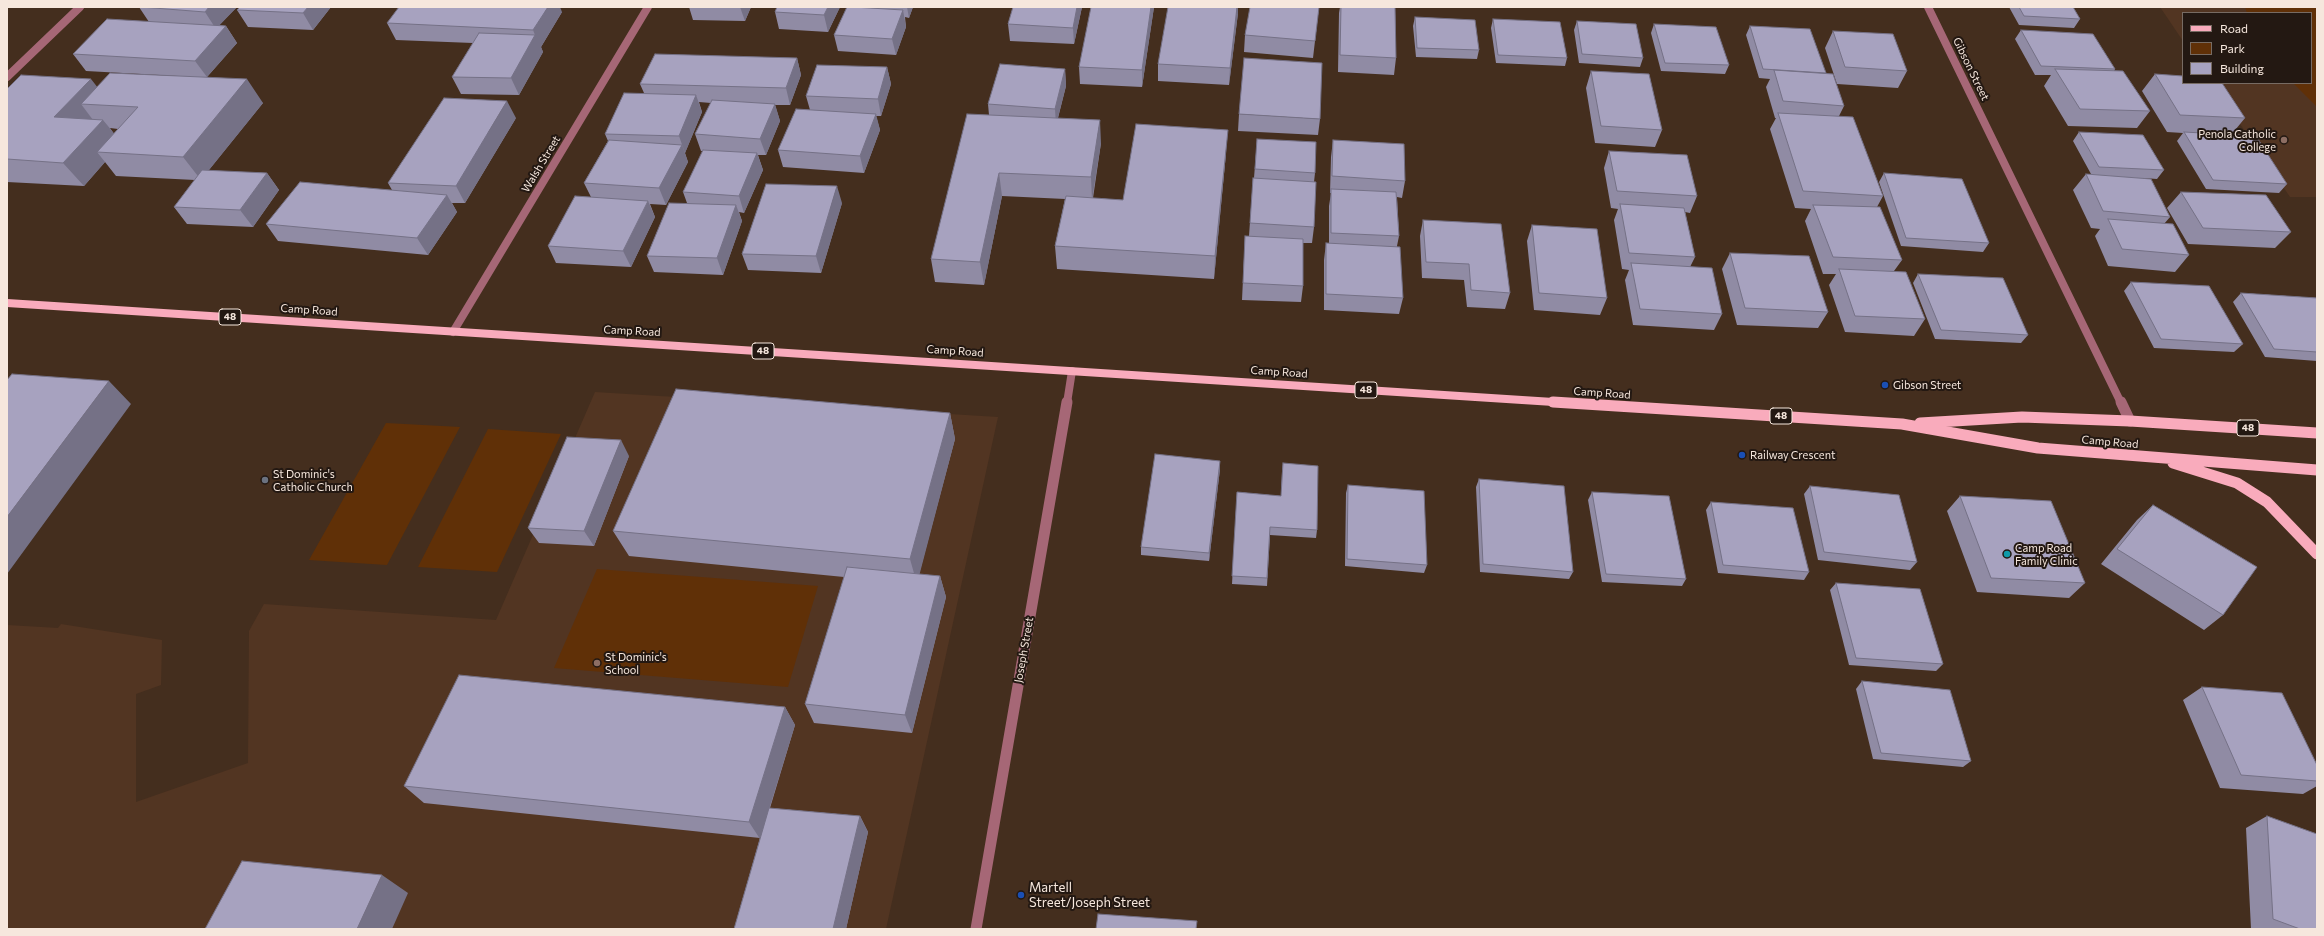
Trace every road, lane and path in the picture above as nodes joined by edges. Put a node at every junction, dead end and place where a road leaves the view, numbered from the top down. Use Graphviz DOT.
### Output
graph roads {
  1 [pos="80,7"];
  2 [pos="648,7"];
  3 [pos="1928,7"];
  4 [pos="7,77"];
  5 [pos="7,303"];
  6 [pos="453,332"];
  7 [pos="1072,371"];
  8 [pos="2130,421"];
  9 [pos="1902,424"];
  10 [pos="2317,432"];
  11 [pos="2156,458"];
  12 [pos="2317,470"];
  13 [pos="2317,554"];
  14 [pos="976,929"];
  1 -- 4 [label="street"];
  2 -- 6 [label="street, Walsh Street"];
  3 -- 8 [label="street, Gibson Street"];
  5 -- 6 [label="main road, Camp Road / 48"];
  6 -- 7 [label="main road, Camp Road / 48"];
  7 -- 9 [label="main road, Camp Road / 48"];
  7 -- 14 [label="street, Joseph Street"];
  8 -- 9 [label="main road, Camp Road / 48"];
  8 -- 10 [label="main road, Camp Road / 48"];
  9 -- 11 [label="main road, Camp Road / 48"];
  11 -- 12 [label="main road, Camp Road / 48"];
  11 -- 13 [label="main road"];
}
